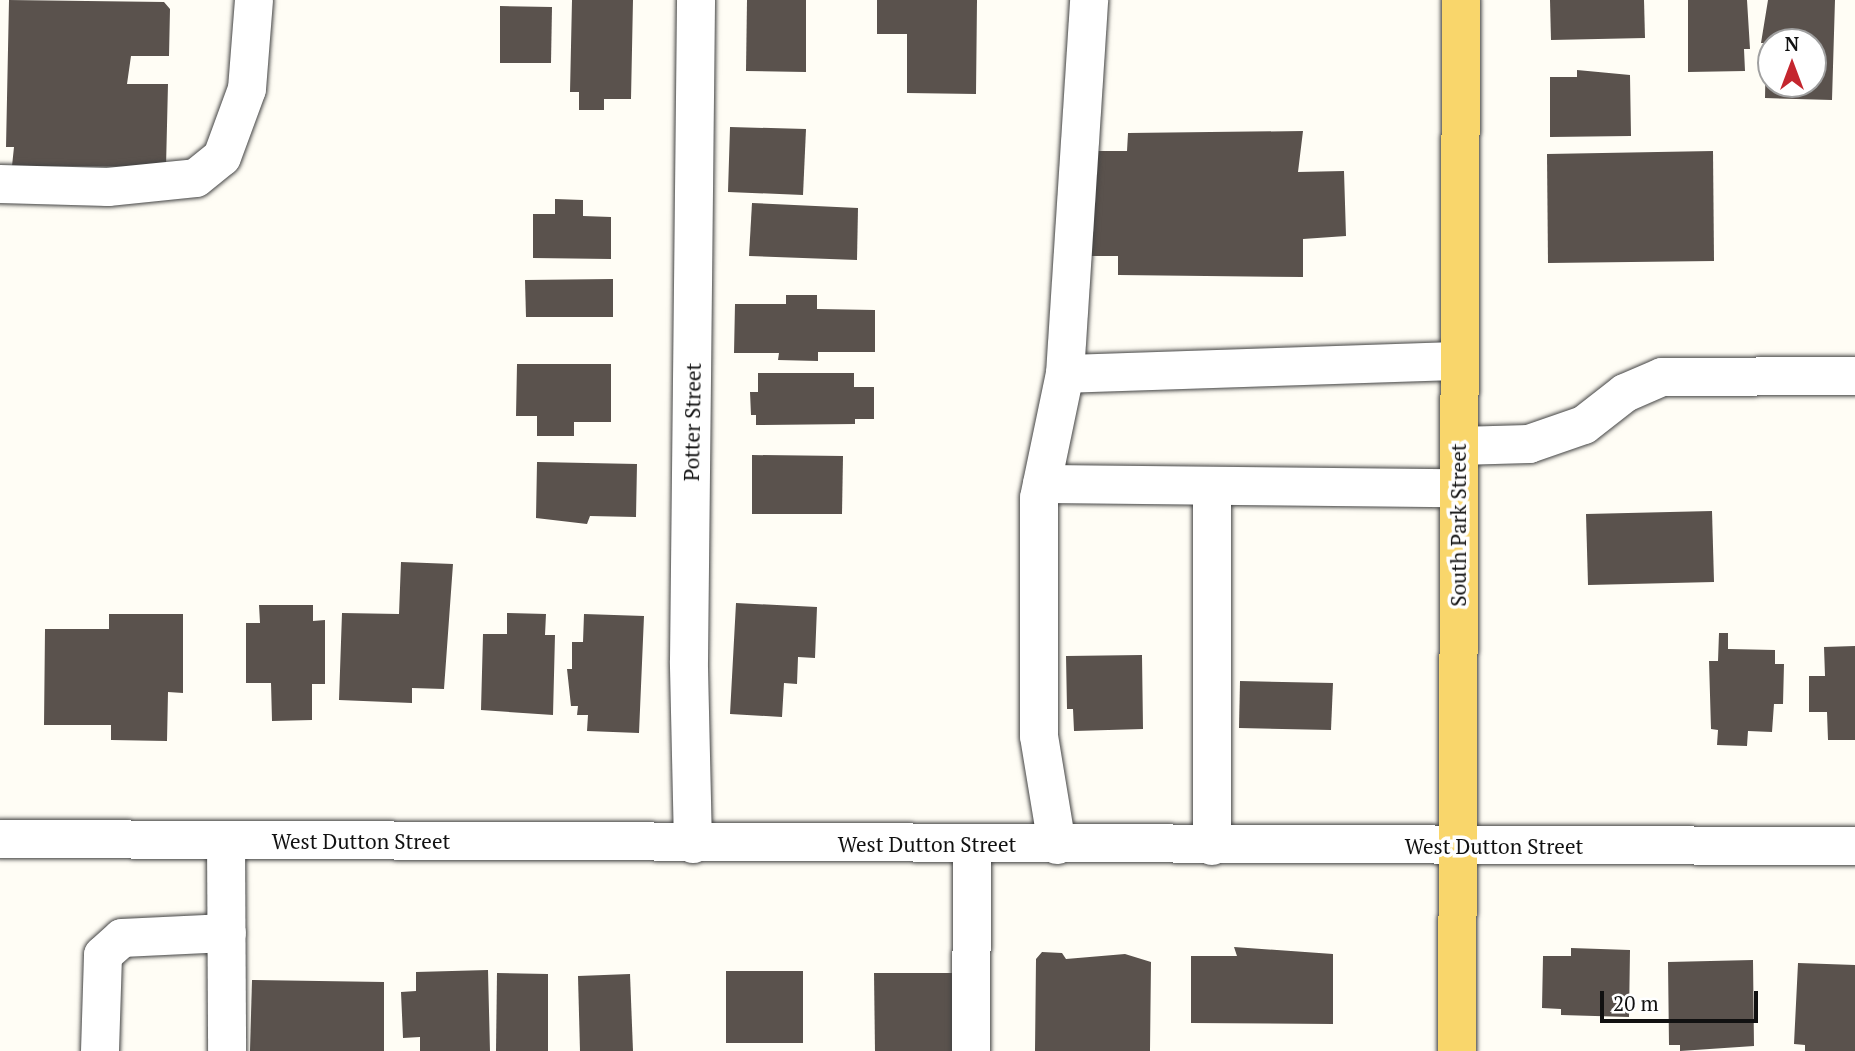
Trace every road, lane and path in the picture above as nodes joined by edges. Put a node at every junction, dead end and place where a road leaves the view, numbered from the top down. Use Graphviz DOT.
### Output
graph roads {
  1 [pos="254,0"];
  2 [pos="696,0"];
  3 [pos="1089,0"];
  4 [pos="1461,0"];
  5 [pos="0,184"];
  6 [pos="1459,361"];
  7 [pos="1065,374"];
  8 [pos="1855,376"];
  9 [pos="1459,446"];
  10 [pos="1042,484"];
  11 [pos="1212,486"];
  12 [pos="1458,488"];
  13 [pos="0,839"];
  14 [pos="226,840"];
  15 [pos="693,844"];
  16 [pos="972,845"];
  17 [pos="1058,845"];
  18 [pos="1212,846"];
  19 [pos="1456,846"];
  20 [pos="1855,846"];
  21 [pos="227,933"];
  22 [pos="100,1051"];
  23 [pos="227,1051"];
  24 [pos="971,1051"];
  25 [pos="1457,1051"];
  1 -- 5 [label="street"];
  2 -- 15 [label="street, Potter Street"];
  3 -- 7 [label="street"];
  4 -- 6 [label="main road, South Park Street"];
  6 -- 7 [label="street"];
  6 -- 9 [label="main road, South Park Street"];
  7 -- 10 [label="street"];
  8 -- 9 [label="street"];
  9 -- 12 [label="main road, South Park Street"];
  10 -- 11 [label="street"];
  10 -- 17 [label="street"];
  11 -- 12 [label="street"];
  11 -- 18 [label="street"];
  12 -- 19 [label="main road, South Park Street"];
  13 -- 14 [label="street, West Dutton Street"];
  14 -- 15 [label="street, West Dutton Street"];
  14 -- 21 [label="street"];
  15 -- 16 [label="street, West Dutton Street"];
  16 -- 17 [label="street, West Dutton Street"];
  16 -- 24 [label="street"];
  17 -- 18 [label="street, West Dutton Street"];
  18 -- 19 [label="street, West Dutton Street"];
  19 -- 20 [label="street, West Dutton Street"];
  19 -- 25 [label="main road, South Park Street"];
  21 -- 22 [label="street"];
  21 -- 23 [label="street"];
}
